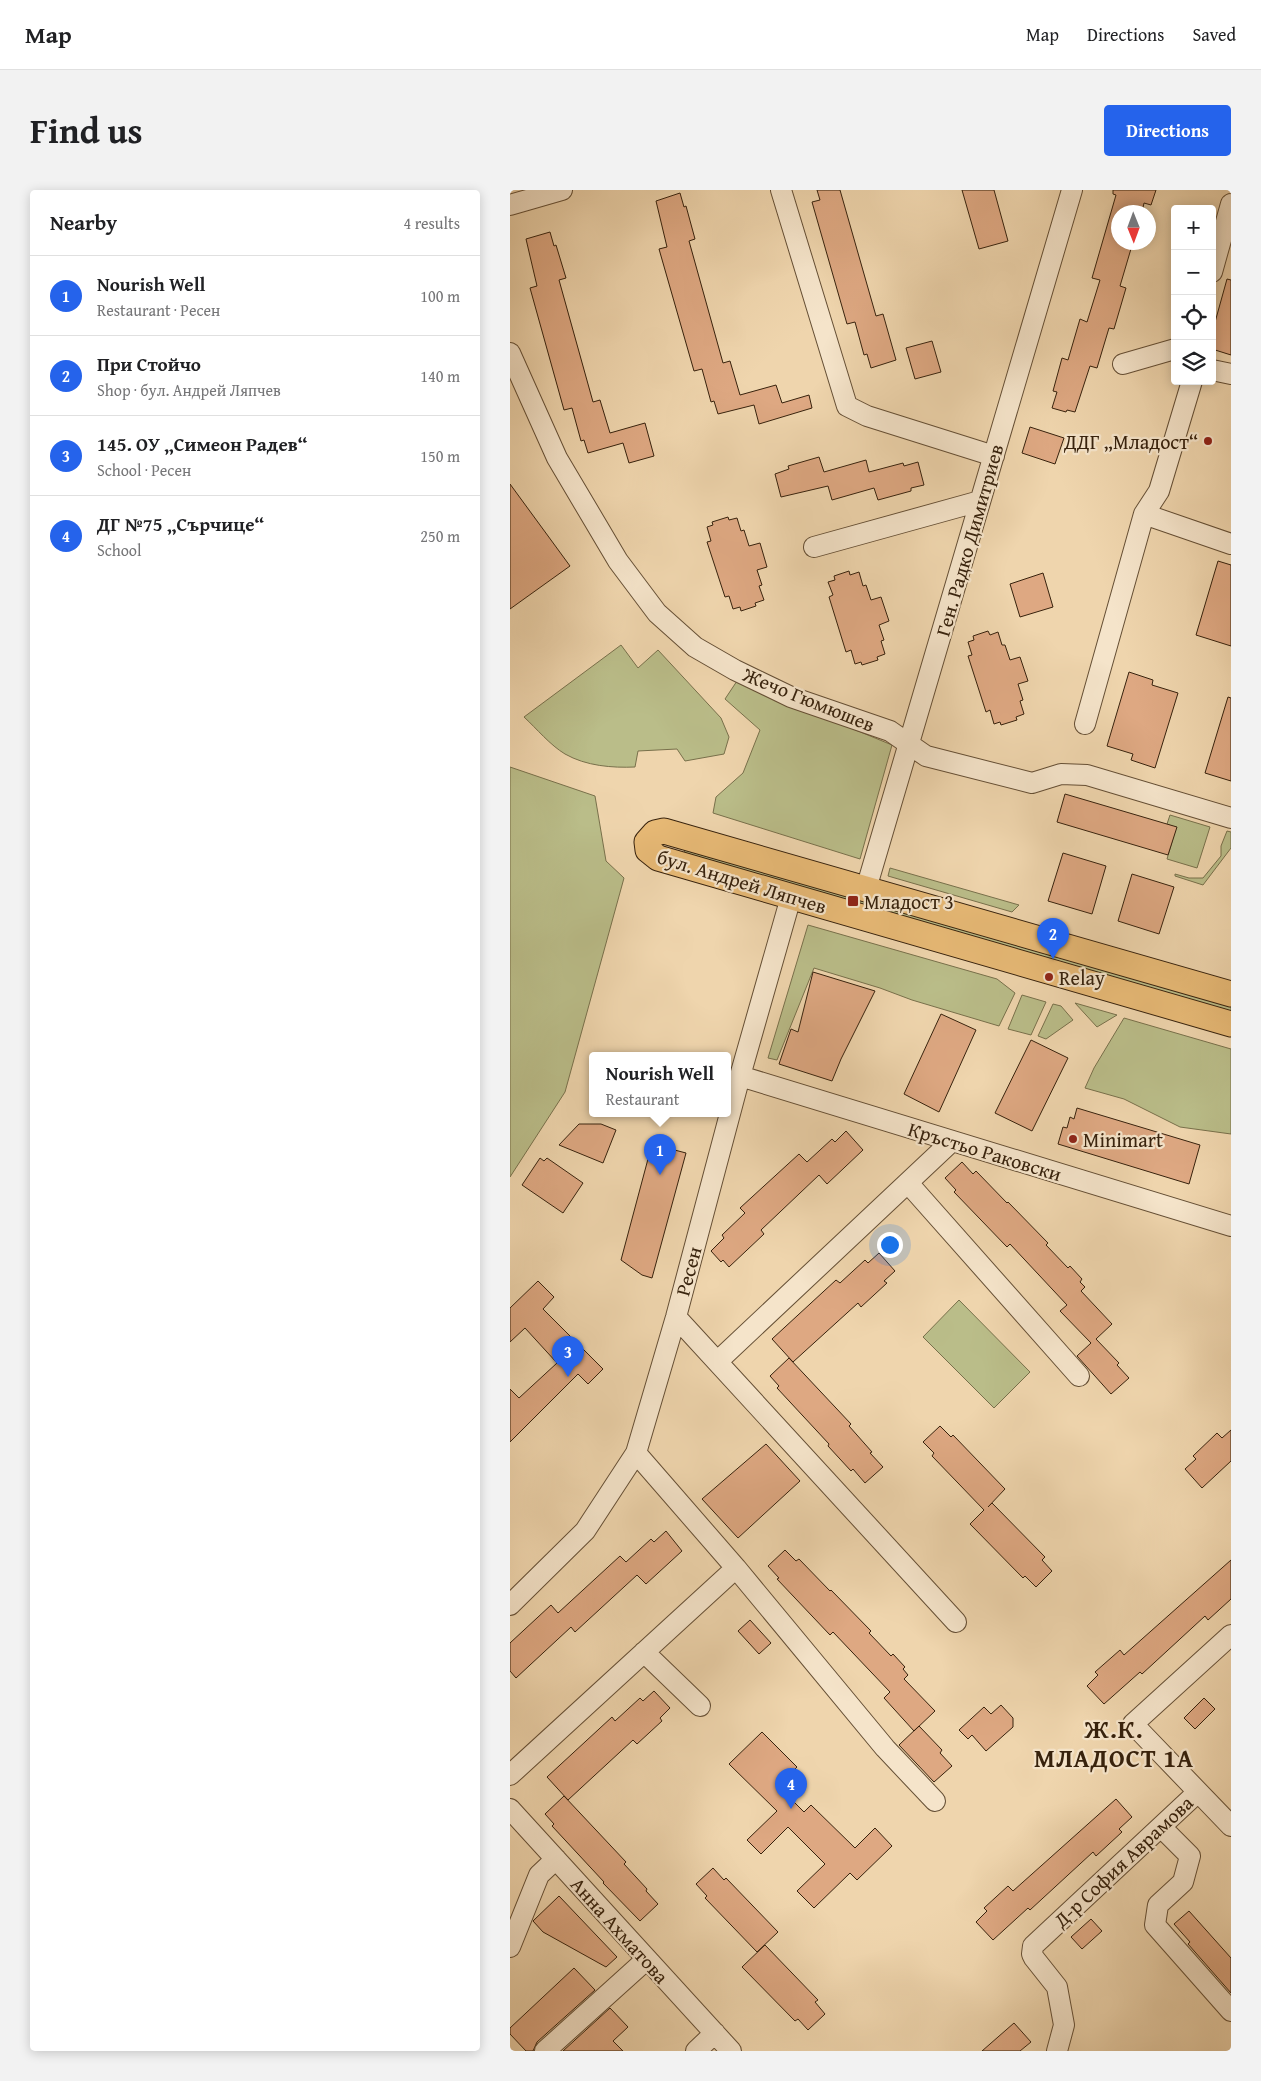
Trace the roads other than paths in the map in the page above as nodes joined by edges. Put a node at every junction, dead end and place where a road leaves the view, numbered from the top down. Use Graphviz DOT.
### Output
graph roads {
  1 [pos="562,190"];
  2 [pos="782,190"];
  3 [pos="1072,190"];
  4 [pos="1231,204"];
  5 [pos="510,205"];
  6 [pos="1216,258"];
  7 [pos="1171,350"];
  8 [pos="510,353"];
  9 [pos="1123,364"];
  10 [pos="1216,371"];
  11 [pos="1231,374"];
  12 [pos="1191,385"];
  13 [pos="994,456"];
  14 [pos="980,502"];
  15 [pos="1144,514"];
  16 [pos="1231,544"];
  17 [pos="814,547"];
  18 [pos="1085,724"];
  19 [pos="910,744"];
  20 [pos="1231,818"];
  21 [pos="866,889"];
  22 [pos="792,897"];
  23 [pos="1231,994"];
  24 [pos="1231,1024"];
  25 [pos="740,1076"];
  26 [pos="731,1110"];
  27 [pos="729,1117"];
  28 [pos="952,1141"];
  29 [pos="908,1183"];
  30 [pos="1231,1226"];
  31 [pos="676,1316"];
  32 [pos="718,1361"];
  33 [pos="1079,1376"];
  34 [pos="636,1453"];
  35 [pos="736,1568"];
  36 [pos="510,1605"];
  37 [pos="956,1622"];
  38 [pos="1231,1635"];
  39 [pos="644,1652"];
  40 [pos="700,1706"];
  41 [pos="510,1775"];
  42 [pos="1198,1792"];
  43 [pos="935,1802"];
  44 [pos="510,1809"];
  45 [pos="1231,1826"];
  46 [pos="1161,1827"];
  47 [pos="556,1859"];
  48 [pos="510,1947"];
  49 [pos="647,1959"];
  50 [pos="1231,2011"];
  51 [pos="715,2033"];
  52 [pos="544,2051"];
  53 [pos="696,2051"];
  54 [pos="731,2051"];
  55 [pos="1057,2051"];
  1 -- 5 [label="street"];
  2 -- 13 [label="street"];
  3 -- 13 [label="street, Ген. Радко Димитриев"];
  4 -- 6 [label="street"];
  7 -- 9 [label="street"];
  8 -- 19 [label="street, Жечо Гюмюшев"];
  10 -- 11 [label="street"];
  12 -- 15 [label="street"];
  13 -- 14 [label="street, Ген. Радко Димитриев"];
  14 -- 17 [label="street"];
  14 -- 19 [label="street, Ген. Радко Димитриев"];
  15 -- 16 [label="street"];
  15 -- 18 [label="street"];
  19 -- 20 [label="street, Жечо Гюмюшев"];
  19 -- 21 [label="street, Ген. Радко Димитриев"];
  21 -- 22 [label="main road, бул. Андрей Ляпчев"];
  21 -- 23 [label="main road, бул. Андрей Ляпчев"];
  22 -- 24 [label="main road, бул. Андрей Ляпчев"];
  22 -- 25 [label="street, Ресен"];
  25 -- 26 [label="street, Ресен"];
  25 -- 28 [label="street, Кръстьо Раковски"];
  27 -- 31 [label="street, Ресен"];
  28 -- 29 [label="street"];
  28 -- 30 [label="street, Кръстьо Раковски"];
  29 -- 32 [label="street"];
  29 -- 33 [label="street"];
  31 -- 32 [label="street"];
  31 -- 34 [label="street, Ресен"];
  32 -- 37 [label="street"];
  34 -- 35 [label="street"];
  34 -- 36 [label="street, Ресен"];
  35 -- 39 [label="street"];
  35 -- 43 [label="street"];
  38 -- 42 [label="street, Д-р София Аврамова"];
  39 -- 40 [label="street"];
  39 -- 41 [label="street"];
  42 -- 45 [label="street"];
  42 -- 46 [label="street, Д-р София Аврамова"];
  44 -- 47 [label="street, Анна Ахматова"];
  46 -- 50 [label="street"];
  46 -- 55 [label="street, Д-р София Аврамова"];
  47 -- 48 [label="street"];
  47 -- 49 [label="street, Анна Ахматова"];
  49 -- 51 [label="street, Анна Ахматова"];
  49 -- 52 [label="street"];
  51 -- 53 [label="street"];
  51 -- 54 [label="street, Анна Ахматова"];
}
